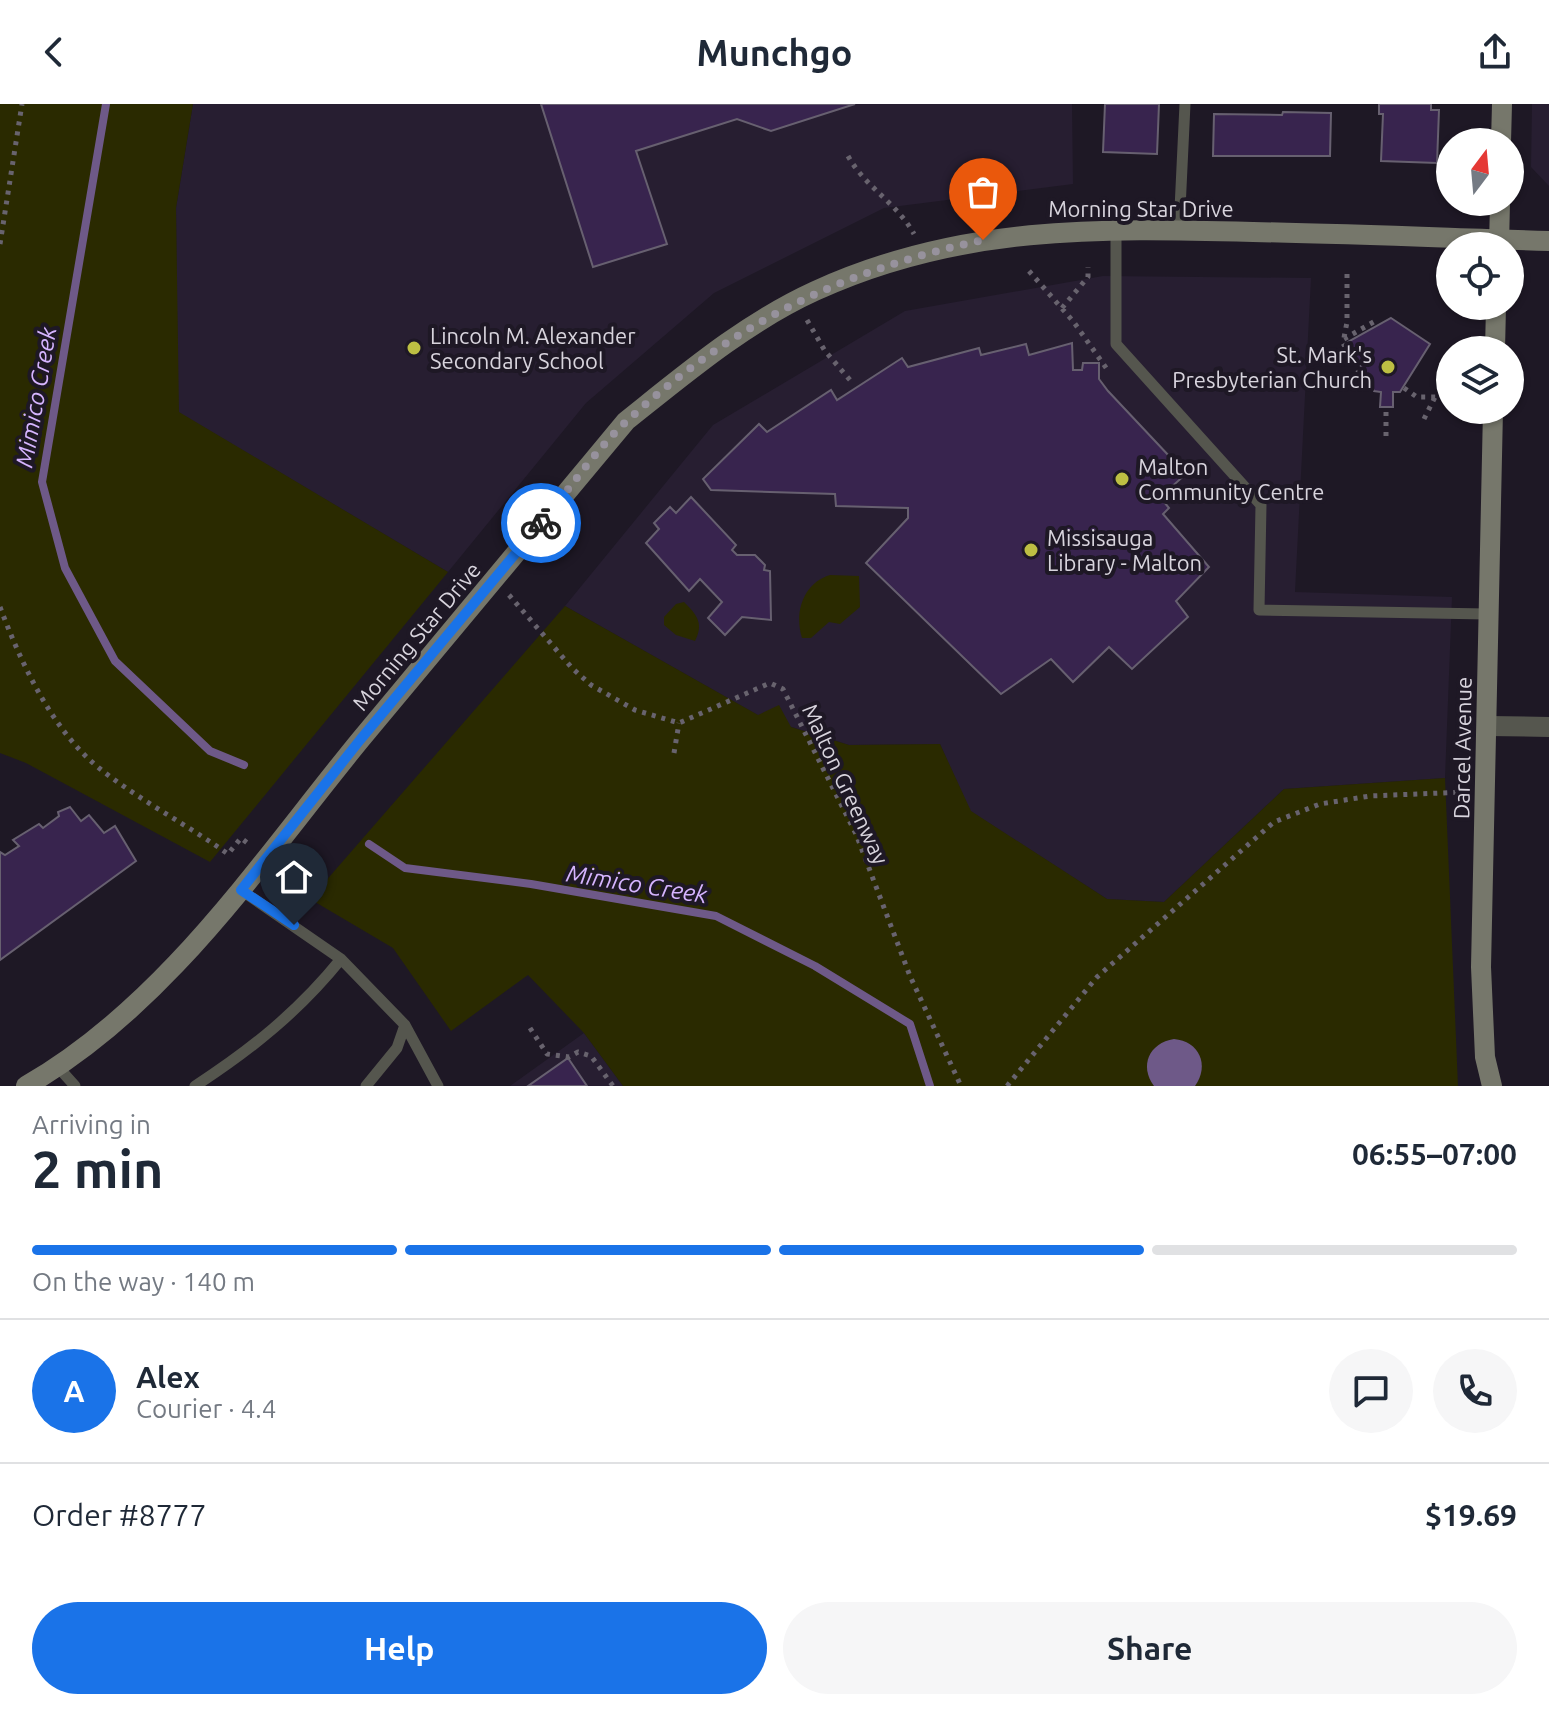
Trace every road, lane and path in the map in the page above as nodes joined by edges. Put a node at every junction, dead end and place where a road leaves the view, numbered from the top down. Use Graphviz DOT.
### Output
graph roads {
  1 [pos="22,104"];
  2 [pos="1185,104"];
  3 [pos="1502,104"];
  4 [pos="1501,128"];
  5 [pos="848,156"];
  6 [pos="1116,229"];
  7 [pos="1179,230"];
  8 [pos="1436,240"];
  9 [pos="1549,241"];
  10 [pos="1524,242"];
  11 [pos="0,244"];
  12 [pos="923,253"];
  13 [pos="1088,267"];
  14 [pos="1029,271"];
  15 [pos="1347,274"];
  16 [pos="797,301"];
  17 [pos="1062,308"];
  18 [pos="1377,320"];
  19 [pos="1344,339"];
  20 [pos="1109,372"];
  21 [pos="850,380"];
  22 [pos="1404,388"];
  23 [pos="1368,389"];
  24 [pos="1435,397"];
  25 [pos="1386,411"];
  26 [pos="1424,419"];
  27 [pos="1493,424"];
  28 [pos="1386,436"];
  29 [pos="496,578"];
  30 [pos="0,607"];
  31 [pos="1487,614"];
  32 [pos="679,723"];
  33 [pos="1488,726"];
  34 [pos="1549,727"];
  35 [pos="674,753"];
  36 [pos="1485,793"];
  37 [pos="246,841"];
  38 [pos="241,890"];
  39 [pos="341,959"];
  40 [pos="405,1025"];
  41 [pos="530,1028"];
  42 [pos="58,1067"];
  43 [pos="26,1086"];
  44 [pos="75,1086"];
  45 [pos="195,1086"];
  46 [pos="366,1086"];
  47 [pos="438,1086"];
  48 [pos="613,1086"];
  49 [pos="961,1086"];
  50 [pos="1007,1086"];
  51 [pos="1492,1086"];
  1 -- 11 [label="path"];
  2 -- 7 [label="lane"];
  3 -- 4 [label="street"];
  5 -- 12 [label="path"];
  6 -- 7 [label="street, Morning Star Drive"];
  6 -- 12 [label="street, Morning Star Drive"];
  6 -- 31 [label="lane"];
  7 -- 8 [label="street, Morning Star Drive"];
  9 -- 10 [label="street, Morning Star Drive"];
  12 -- 16 [label="street, Morning Star Drive"];
  13 -- 17 [label="path"];
  14 -- 17 [label="path"];
  15 -- 19 [label="path"];
  16 -- 21 [label="path"];
  16 -- 29 [label="street, Morning Star Drive"];
  17 -- 20 [label="path"];
  18 -- 19 [label="path"];
  19 -- 23 [label="path"];
  22 -- 24 [label="path"];
  24 -- 26 [label="path"];
  25 -- 28 [label="path"];
  27 -- 31 [label="street, Darcel Avenue"];
  29 -- 32 [label="path"];
  29 -- 38 [label="street, Morning Star Drive"];
  30 -- 37 [label="path"];
  31 -- 33 [label="street, Darcel Avenue"];
  32 -- 35 [label="path"];
  32 -- 49 [label="path, Malton Greenway"];
  33 -- 34 [label="street"];
  33 -- 36 [label="street, Darcel Avenue"];
  36 -- 50 [label="path"];
  36 -- 51 [label="street, Darcel Avenue"];
  38 -- 39 [label="lane"];
  38 -- 42 [label="street, Morning Star Drive"];
  39 -- 40 [label="lane"];
  39 -- 45 [label="lane"];
  40 -- 46 [label="lane"];
  40 -- 47 [label="lane"];
  41 -- 48 [label="path"];
  42 -- 43 [label="street, Morning Star Drive"];
  42 -- 44 [label="lane"];
}
